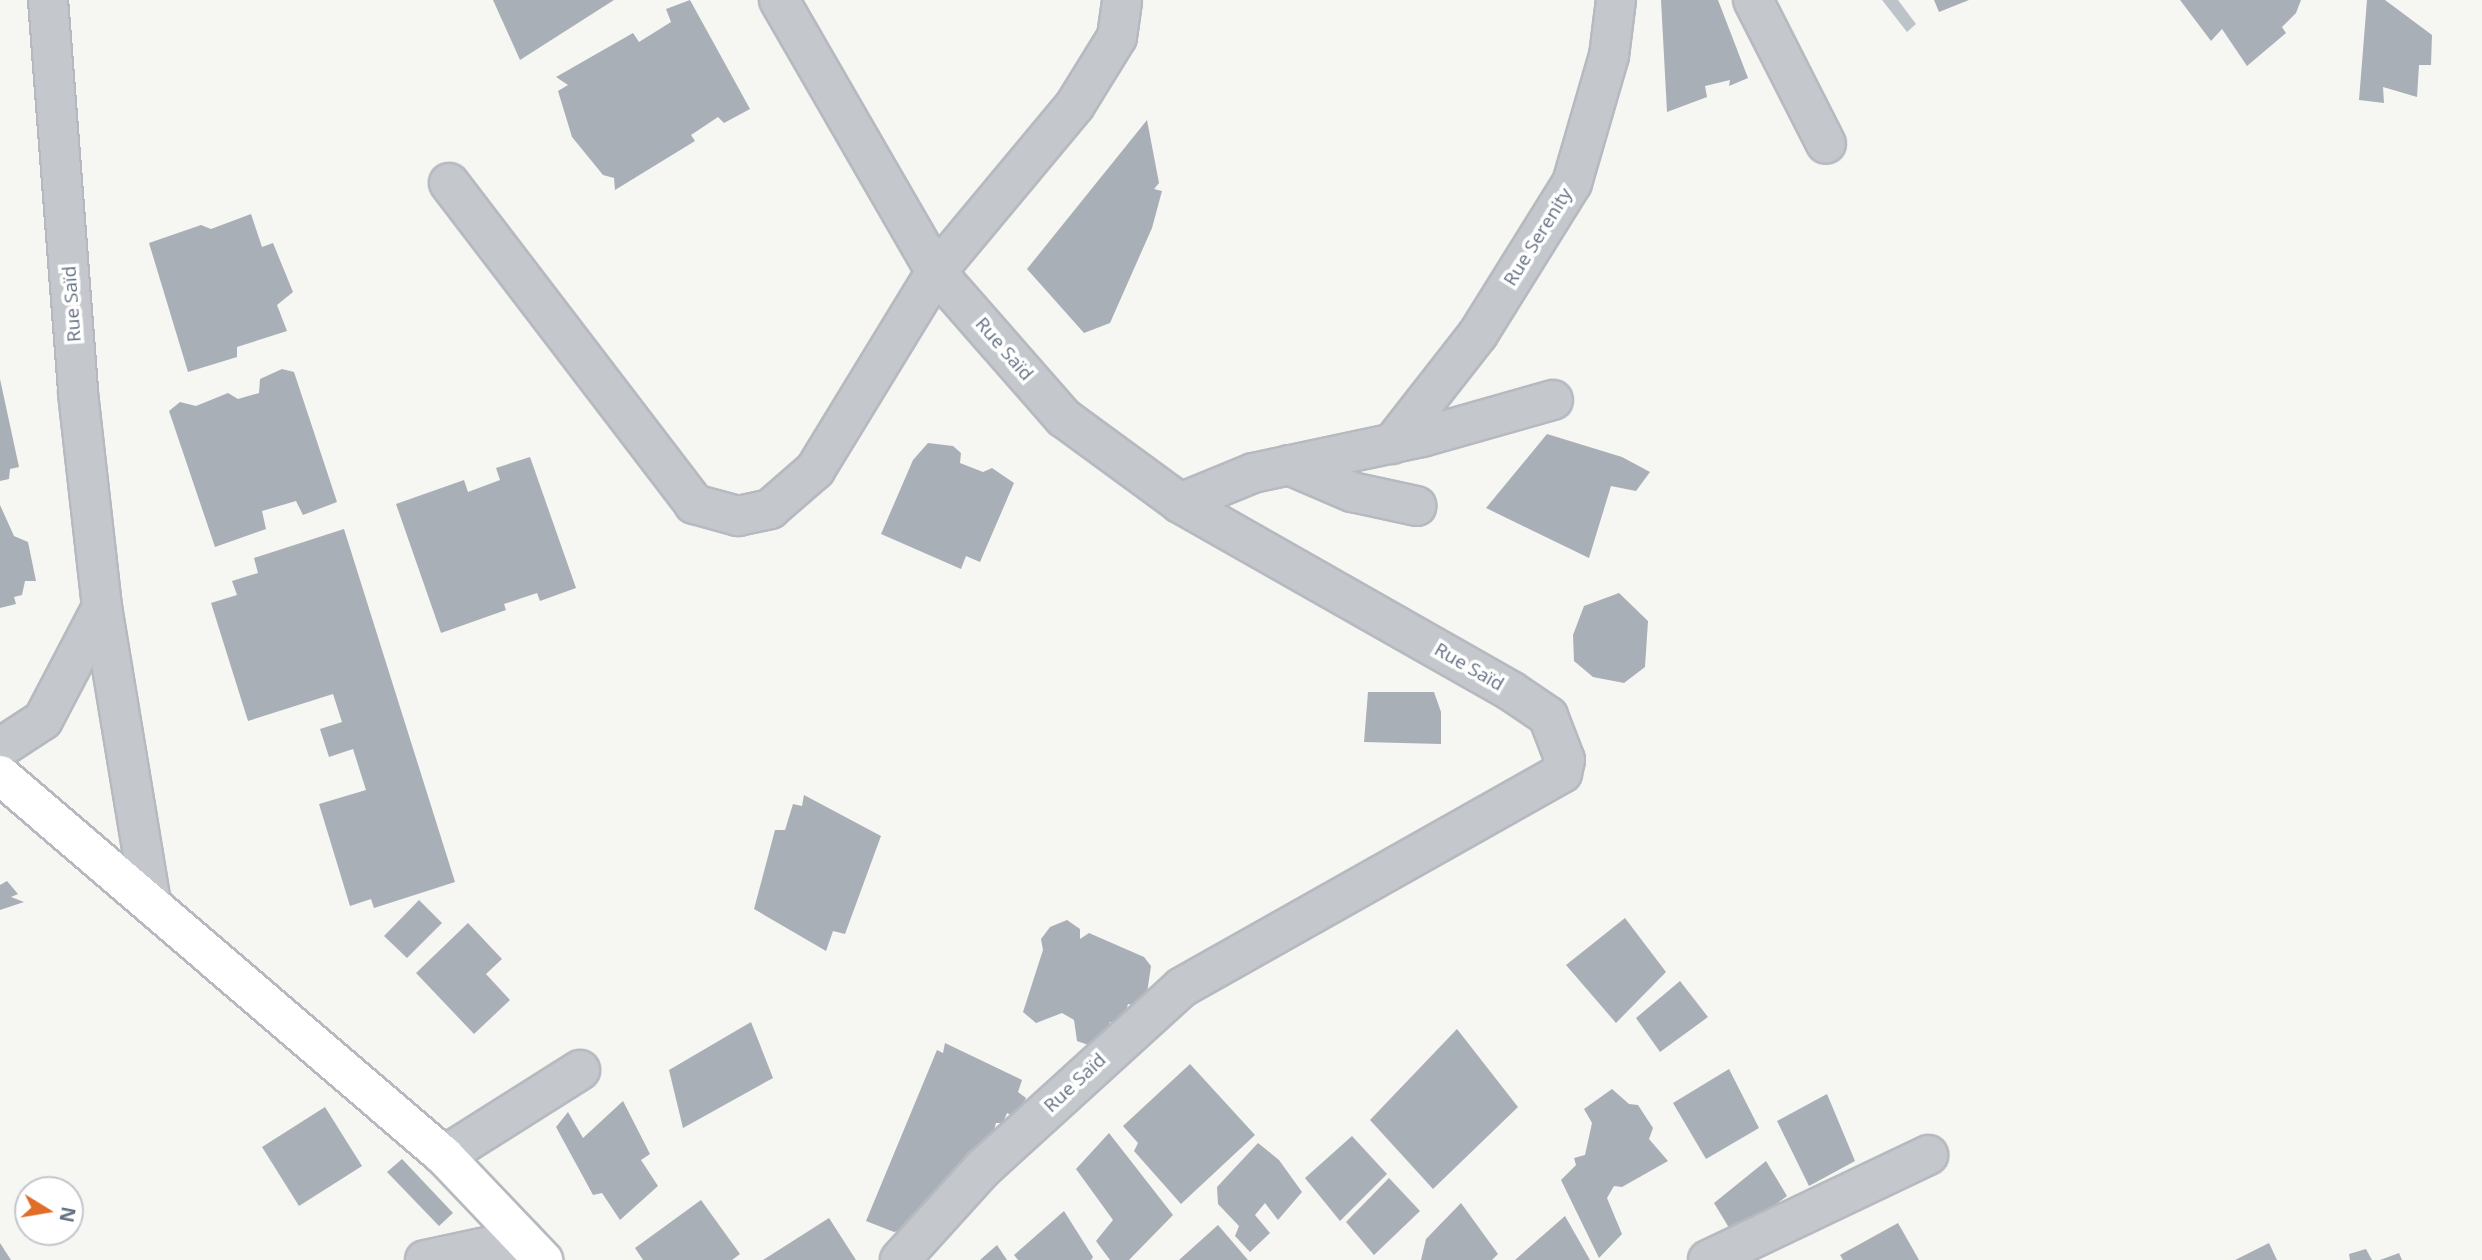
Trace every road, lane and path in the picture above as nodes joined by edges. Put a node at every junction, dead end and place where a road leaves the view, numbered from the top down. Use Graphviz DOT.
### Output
graph roads {
  1 [pos="48,0"];
  2 [pos="779,0"];
  3 [pos="1122,0"];
  4 [pos="1616,0"];
  5 [pos="1754,0"];
  6 [pos="1826,144"];
  7 [pos="450,183"];
  8 [pos="936,272"];
  9 [pos="1553,400"];
  10 [pos="1392,444"];
  11 [pos="1289,466"];
  12 [pos="1180,503"];
  13 [pos="1416,506"];
  14 [pos="102,607"];
  15 [pos="0,748"];
  16 [pos="0,775"];
  17 [pos="151,902"];
  18 [pos="580,1070"];
  19 [pos="1928,1155"];
  20 [pos="443,1156"];
  21 [pos="533,1249"];
  22 [pos="425,1260"];
  23 [pos="900,1260"];
  24 [pos="1708,1260"];
  1 -- 14 [label="street, Rue Saïd"];
  2 -- 8 [label="street, Rue Saïd"];
  3 -- 8 [label="street"];
  4 -- 10 [label="street, Rue Serenity"];
  5 -- 6 [label="street"];
  7 -- 8 [label="street"];
  8 -- 12 [label="street, Rue Saïd"];
  9 -- 10 [label="street"];
  10 -- 11 [label="street"];
  11 -- 12 [label="street"];
  11 -- 13 [label="street"];
  12 -- 23 [label="street, Rue Saïd"];
  14 -- 15 [label="street"];
  14 -- 17 [label="street, Rue Saïd"];
  16 -- 17 [label="street"];
  17 -- 20 [label="street"];
  18 -- 20 [label="street"];
  19 -- 24 [label="street"];
  20 -- 21 [label="street"];
  21 -- 22 [label="street"];
}
